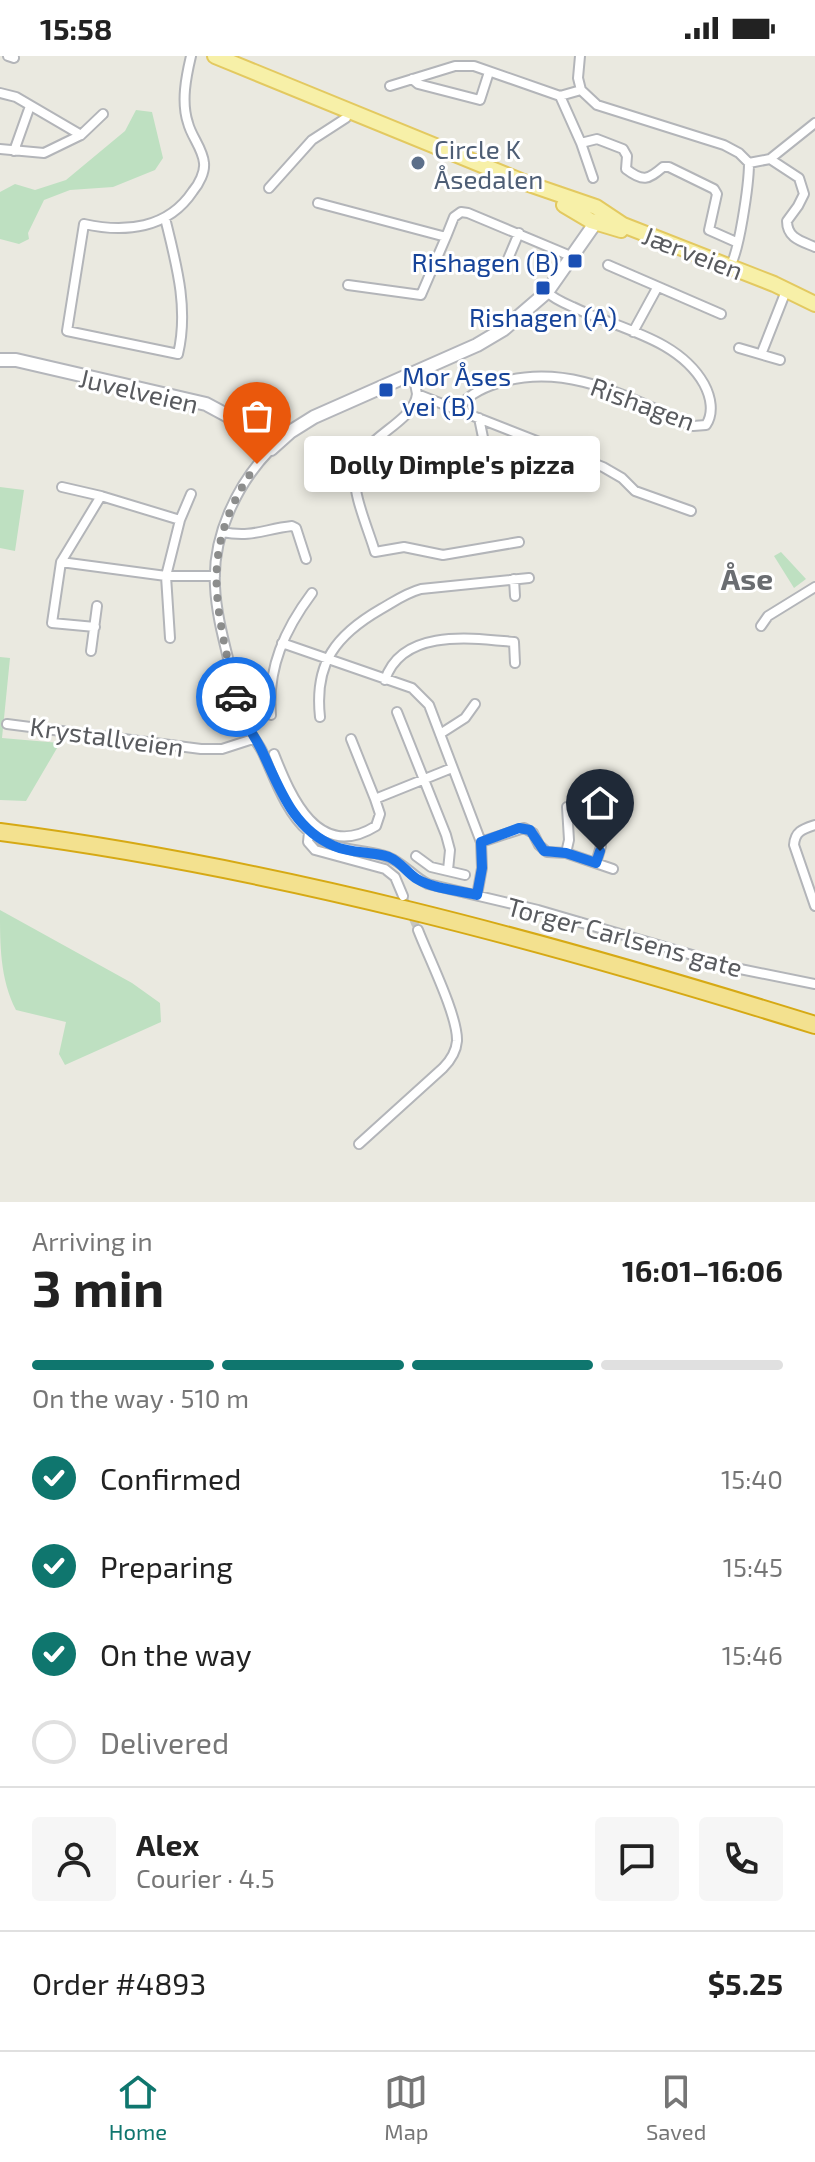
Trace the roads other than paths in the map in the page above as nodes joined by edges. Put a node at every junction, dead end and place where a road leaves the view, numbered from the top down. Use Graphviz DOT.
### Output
graph roads {
  1 [pos="191,56"];
  2 [pos="215,56"];
  3 [pos="580,56"];
  4 [pos="489,72"];
  5 [pos="412,79"];
  6 [pos="390,86"];
  7 [pos="581,90"];
  8 [pos="0,93"];
  9 [pos="560,96"];
  10 [pos="30,106"];
  11 [pos="349,111"];
  12 [pos="103,114"];
  13 [pos="815,123"];
  14 [pos="81,135"];
  15 [pos="581,143"];
  16 [pos="0,149"];
  17 [pos="14,151"];
  18 [pos="770,159"];
  19 [pos="749,163"];
  20 [pos="593,178"];
  21 [pos="269,188"];
  22 [pos="804,194"];
  23 [pos="814,194"];
  24 [pos="318,203"];
  25 [pos="593,216"];
  26 [pos="165,218"];
  27 [pos="519,233"];
  28 [pos="446,237"];
  29 [pos="736,242"];
  30 [pos="815,247"];
  31 [pos="573,257"];
  32 [pos="508,259"];
  33 [pos="608,265"];
  34 [pos="726,267"];
  35 [pos="348,285"];
  36 [pos="657,288"];
  37 [pos="786,291"];
  38 [pos="547,292"];
  39 [pos="815,304"];
  40 [pos="721,314"];
  41 [pos="633,332"];
  42 [pos="739,348"];
  43 [pos="762,352"];
  44 [pos="780,360"];
  45 [pos="65,373"];
  46 [pos="413,373"];
  47 [pos="417,394"];
  48 [pos="458,409"];
  49 [pos="479,418"];
  50 [pos="274,446"];
  51 [pos="363,453"];
  52 [pos="437,471"];
  53 [pos="537,480"];
  54 [pos="62,487"];
  55 [pos="191,494"];
  56 [pos="101,496"];
  57 [pos="691,511"];
  58 [pos="180,520"];
  59 [pos="222,532"];
  60 [pos="519,542"];
  61 [pos="306,559"];
  62 [pos="61,562"];
  63 [pos="166,576"];
  64 [pos="215,576"];
  65 [pos="529,578"];
  66 [pos="514,579"];
  67 [pos="815,587"];
  68 [pos="312,593"];
  69 [pos="515,596"];
  70 [pos="97,606"];
  71 [pos="761,626"];
  72 [pos="95,627"];
  73 [pos="516,632"];
  74 [pos="170,638"];
  75 [pos="514,642"];
  76 [pos="282,643"];
  77 [pos="91,651"];
  78 [pos="327,660"];
  79 [pos="515,663"];
  80 [pos="385,680"];
  81 [pos="475,704"];
  82 [pos="397,712"];
  83 [pos="271,715"];
  84 [pos="320,717"];
  85 [pos="7,724"];
  86 [pos="440,734"];
  87 [pos="253,739"];
  88 [pos="351,739"];
  89 [pos="274,754"];
  90 [pos="452,768"];
  91 [pos="423,780"];
  92 [pos="597,782"];
  93 [pos="375,799"];
  94 [pos="567,807"];
  95 [pos="815,825"];
  96 [pos="0,832"];
  97 [pos="309,832"];
  98 [pos="0,841"];
  99 [pos="481,842"];
  100 [pos="566,853"];
  101 [pos="416,856"];
  102 [pos="596,863"];
  103 [pos="613,869"];
  104 [pos="448,870"];
  105 [pos="465,875"];
  106 [pos="477,895"];
  107 [pos="403,896"];
  108 [pos="815,906"];
  109 [pos="418,930"];
  110 [pos="815,984"];
  111 [pos="815,1025"];
  112 [pos="815,1035"];
  113 [pos="359,1144"];
  1 -- 26 [label="street"];
  2 -- 11 [label="main road, Jærveien"];
  3 -- 7 [label="street"];
  4 -- 5 [label="street"];
  4 -- 5 [label="street"];
  4 -- 9 [label="street"];
  5 -- 6 [label="street"];
  7 -- 9 [label="street"];
  7 -- 19 [label="street"];
  8 -- 10 [label="street"];
  9 -- 15 [label="street"];
  10 -- 14 [label="street"];
  10 -- 17 [label="street"];
  11 -- 21 [label="street"];
  11 -- 25 [label="main road, Jærveien"];
  12 -- 14 [label="street"];
  13 -- 18 [label="street"];
  14 -- 17 [label="street"];
  15 -- 20 [label="street"];
  15 -- 29 [label="street"];
  16 -- 17 [label="street"];
  18 -- 19 [label="street"];
  18 -- 22 [label="street"];
  19 -- 29 [label="street"];
  22 -- 23 [label="street"];
  22 -- 30 [label="street"];
  24 -- 28 [label="street"];
  25 -- 31 [label="street"];
  25 -- 34 [label="main road, Jærveien"];
  26 -- 26 [label="street"];
  27 -- 28 [label="street"];
  27 -- 31 [label="street"];
  27 -- 32 [label="street"];
  28 -- 35 [label="street"];
  29 -- 34 [label="street"];
  31 -- 38 [label="street"];
  33 -- 36 [label="street"];
  34 -- 37 [label="main road, Jærveien"];
  36 -- 40 [label="street"];
  36 -- 41 [label="street"];
  37 -- 39 [label="main road, Jærveien"];
  37 -- 43 [label="street"];
  38 -- 41 [label="street, Rishagen"];
  38 -- 46 [label="street"];
  41 -- 48 [label="street, Rishagen"];
  42 -- 43 [label="street"];
  43 -- 44 [label="street"];
  45 -- 50 [label="street, Juvelveien"];
  46 -- 47 [label="street"];
  46 -- 50 [label="street"];
  47 -- 48 [label="street"];
  47 -- 51 [label="street"];
  48 -- 49 [label="street"];
  49 -- 53 [label="street"];
  49 -- 57 [label="street"];
  50 -- 59 [label="street"];
  51 -- 52 [label="street"];
  51 -- 60 [label="street"];
  54 -- 56 [label="street"];
  55 -- 58 [label="street"];
  56 -- 58 [label="street"];
  56 -- 62 [label="street"];
  58 -- 63 [label="street"];
  59 -- 61 [label="street"];
  59 -- 64 [label="street"];
  62 -- 63 [label="street"];
  62 -- 72 [label="street"];
  63 -- 64 [label="street"];
  63 -- 74 [label="street"];
  64 -- 87 [label="street"];
  65 -- 66 [label="street"];
  66 -- 69 [label="street"];
  66 -- 78 [label="street"];
  67 -- 71 [label="street"];
  68 -- 76 [label="street"];
  70 -- 72 [label="street"];
  72 -- 77 [label="street"];
  73 -- 75 [label="street"];
  75 -- 79 [label="street"];
  75 -- 80 [label="street"];
  76 -- 78 [label="street"];
  76 -- 83 [label="street"];
  78 -- 80 [label="street"];
  78 -- 84 [label="street"];
  80 -- 86 [label="street"];
  81 -- 86 [label="street"];
  82 -- 91 [label="street"];
  85 -- 87 [label="street, Krystallveien"];
  86 -- 90 [label="street"];
  87 -- 97 [label="street, Torger Carlsens gate"];
  88 -- 93 [label="street"];
  89 -- 93 [label="street"];
  90 -- 91 [label="street"];
  90 -- 99 [label="street"];
  91 -- 93 [label="street"];
  91 -- 104 [label="street"];
  92 -- 102 [label="street"];
  94 -- 100 [label="street"];
  95 -- 108 [label="street"];
  96 -- 111 [label="highway"];
  97 -- 106 [label="street, Torger Carlsens gate"];
  97 -- 107 [label="street"];
  98 -- 112 [label="highway"];
  99 -- 100 [label="street"];
  99 -- 106 [label="street"];
  100 -- 102 [label="street"];
  101 -- 104 [label="street"];
  102 -- 103 [label="street"];
  104 -- 105 [label="street"];
  106 -- 110 [label="street, Torger Carlsens gate"];
  109 -- 113 [label="street"];
}
